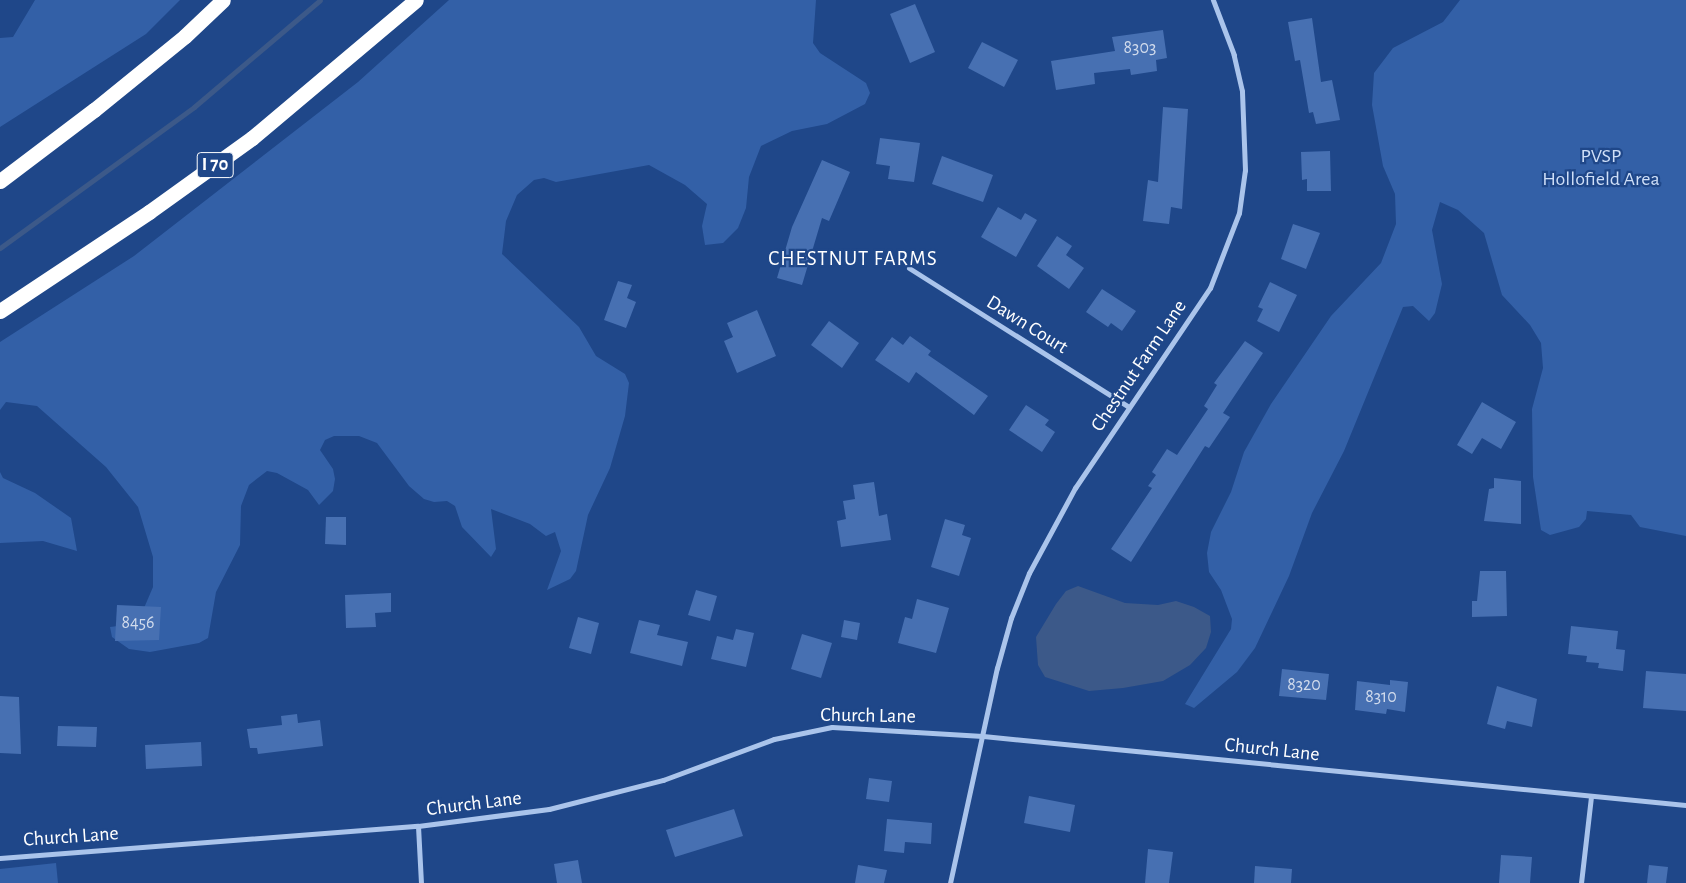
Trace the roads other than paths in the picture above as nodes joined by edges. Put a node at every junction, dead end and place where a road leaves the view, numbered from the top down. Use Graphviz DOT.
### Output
graph roads {
  1 [pos="223,0"];
  2 [pos="416,0"];
  3 [pos="1213,0"];
  4 [pos="0,181"];
  5 [pos="909,268"];
  6 [pos="0,311"];
  7 [pos="1129,407"];
  8 [pos="983,736"];
  9 [pos="1590,796"];
  10 [pos="1686,804"];
  11 [pos="418,826"];
  12 [pos="0,858"];
  13 [pos="421,883"];
  14 [pos="950,883"];
  15 [pos="1582,883"];
  1 -- 4 [label="highway"];
  2 -- 6 [label="highway, I 70"];
  3 -- 7 [label="street, Chestnut Farm Lane"];
  5 -- 7 [label="street, Dawn Court"];
  7 -- 8 [label="street, Chestnut Farm Lane"];
  8 -- 9 [label="street, Church Lane"];
  8 -- 11 [label="street, Church Lane"];
  8 -- 14 [label="street, Chestnut Farm Lane"];
  9 -- 10 [label="street, Church Lane"];
  9 -- 15 [label="street"];
  11 -- 12 [label="street, Church Lane"];
  11 -- 13 [label="street"];
}
